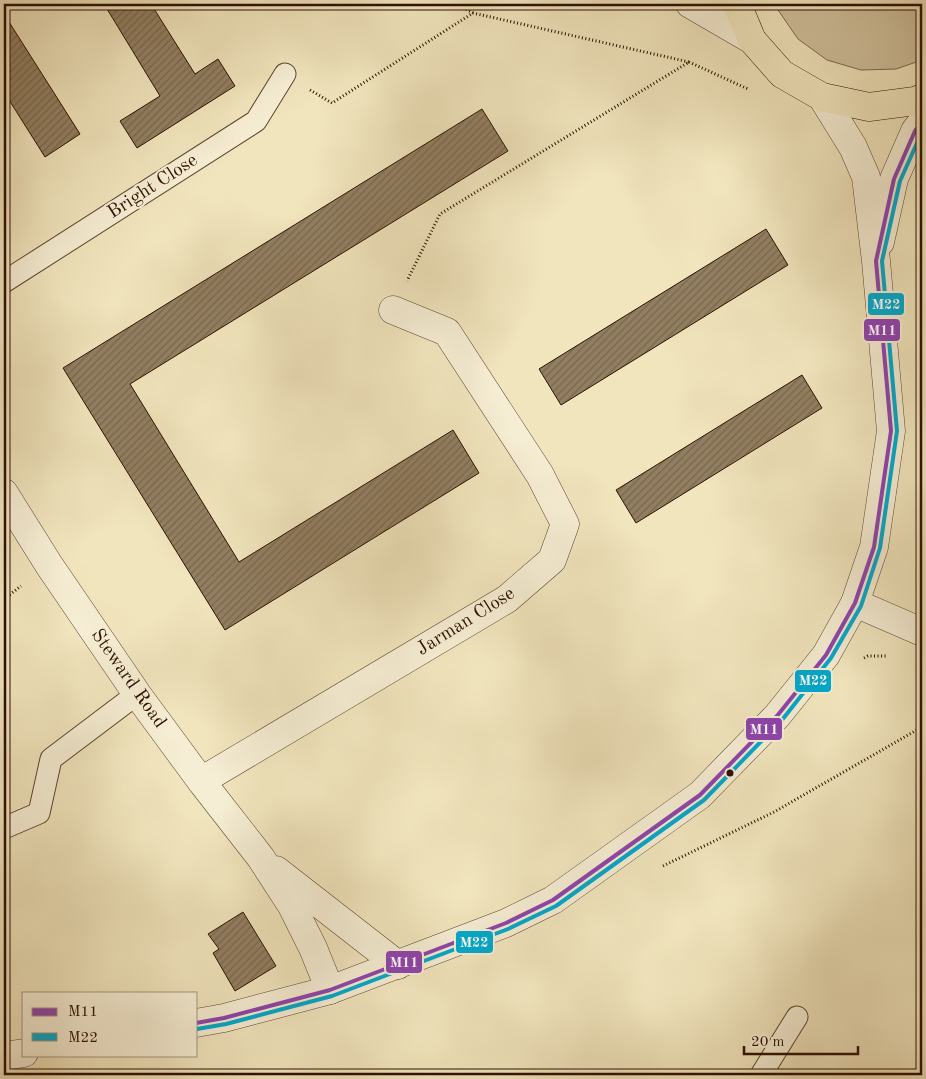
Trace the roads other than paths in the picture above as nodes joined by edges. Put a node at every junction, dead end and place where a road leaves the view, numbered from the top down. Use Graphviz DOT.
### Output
graph roads {
  1 [pos="690,4"];
  2 [pos="737,4"];
  3 [pos="752,40"];
  4 [pos="285,74"];
  5 [pos="822,97"];
  6 [pos="922,98"];
  7 [pos="922,122"];
  8 [pos="876,261"];
  9 [pos="4,282"];
  10 [pos="392,310"];
  11 [pos="4,493"];
  12 [pos="855,604"];
  13 [pos="922,632"];
  14 [pos="137,694"];
  15 [pos="201,781"];
  16 [pos="4,828"];
  17 [pos="261,858"];
  18 [pos="398,965"];
  19 [pos="330,990"];
  20 [pos="797,1017"];
  21 [pos="198,1023"];
  22 [pos="22,1053"];
  23 [pos="4,1056"];
  24 [pos="761,1075"];
  1 -- 3 [label="street"];
  2 -- 3 [label="main road"];
  3 -- 5 [label="main road"];
  4 -- 9 [label="lane, Bright Close"];
  5 -- 6 [label="main road"];
  5 -- 8 [label="street"];
  7 -- 8 [label="street"];
  8 -- 12 [label="street"];
  10 -- 15 [label="street, Jarman Close"];
  11 -- 14 [label="street, Steward Road"];
  12 -- 13 [label="street"];
  12 -- 18 [label="street"];
  14 -- 15 [label="street, Steward Road"];
  14 -- 16 [label="lane"];
  15 -- 17 [label="street, Steward Road"];
  17 -- 18 [label="street, Steward Road"];
  17 -- 19 [label="street, Steward Road"];
  18 -- 19 [label="street"];
  19 -- 21 [label="street"];
  20 -- 24 [label="lane"];
  22 -- 23 [label="street"];
}
